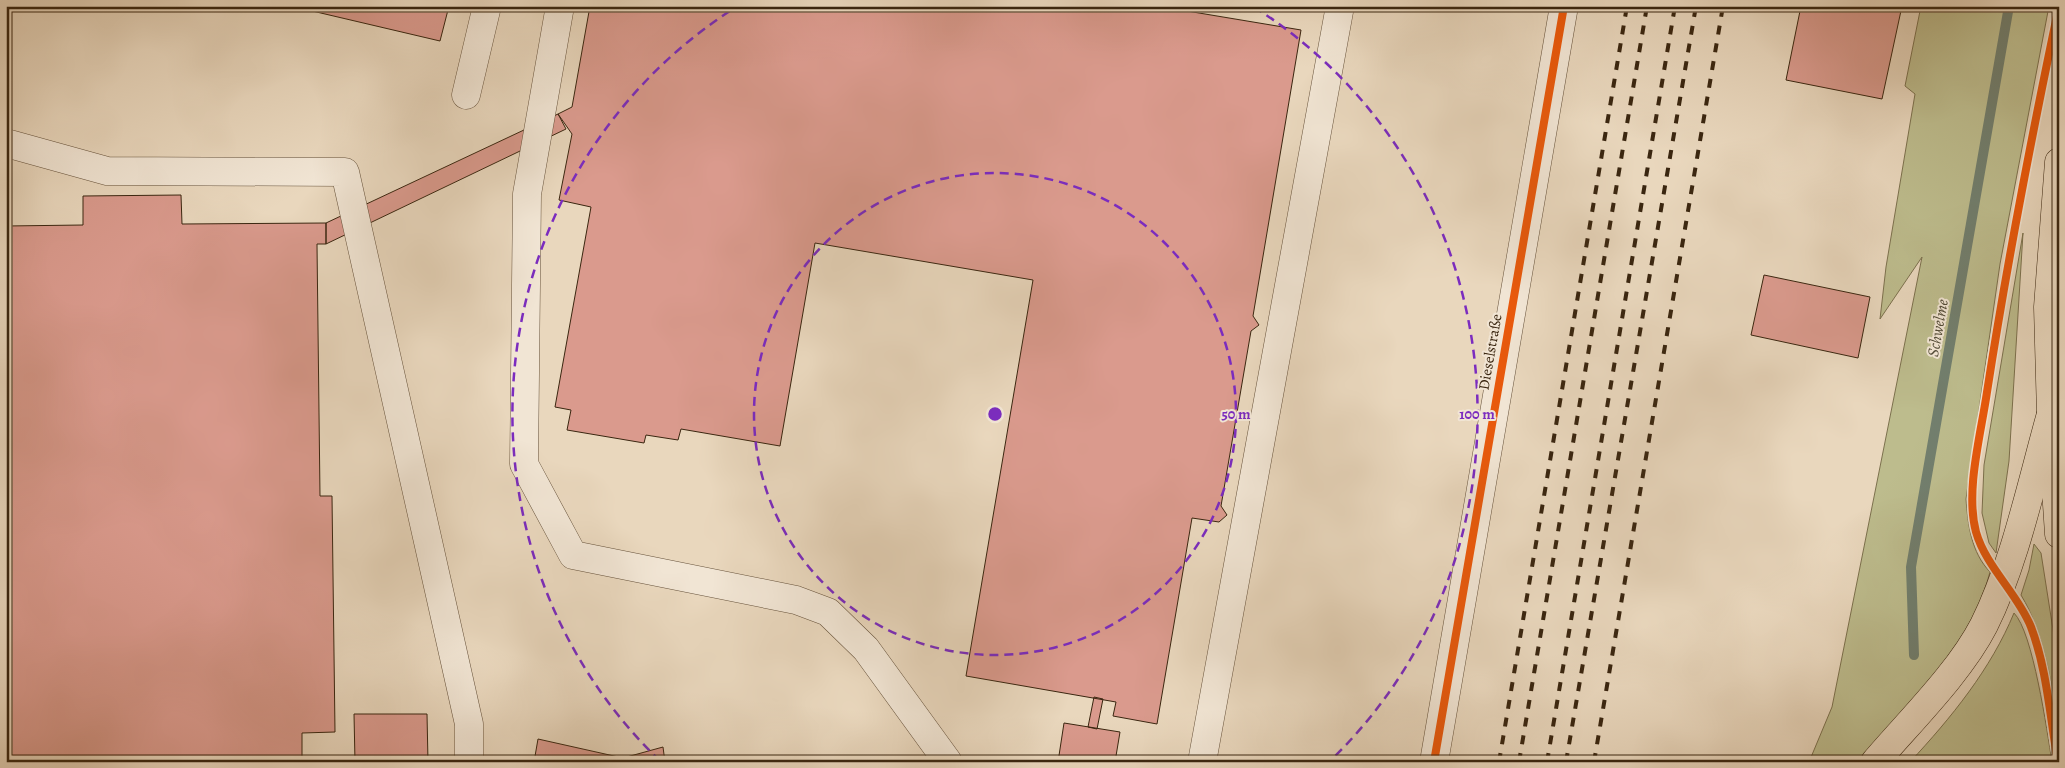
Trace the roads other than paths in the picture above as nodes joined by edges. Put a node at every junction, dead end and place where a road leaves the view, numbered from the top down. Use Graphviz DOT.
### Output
graph roads {
  1 [pos="487,6"];
  2 [pos="560,6"];
  3 [pos="1340,6"];
  4 [pos="1564,6"];
  5 [pos="466,95"];
  6 [pos="6,143"];
  7 [pos="2059,162"];
  8 [pos="2050,414"];
  9 [pos="2059,534"];
  10 [pos="469,762"];
  11 [pos="948,762"];
  12 [pos="1202,762"];
  13 [pos="1434,762"];
  14 [pos="1876,762"];
  1 -- 5 [label="street"];
  2 -- 11 [label="street"];
  3 -- 12 [label="street"];
  4 -- 13 [label="street, Dieselstraße"];
  6 -- 10 [label="street"];
  7 -- 8 [label="main road"];
  8 -- 9 [label="main road"];
  8 -- 14 [label="main road"];
}
